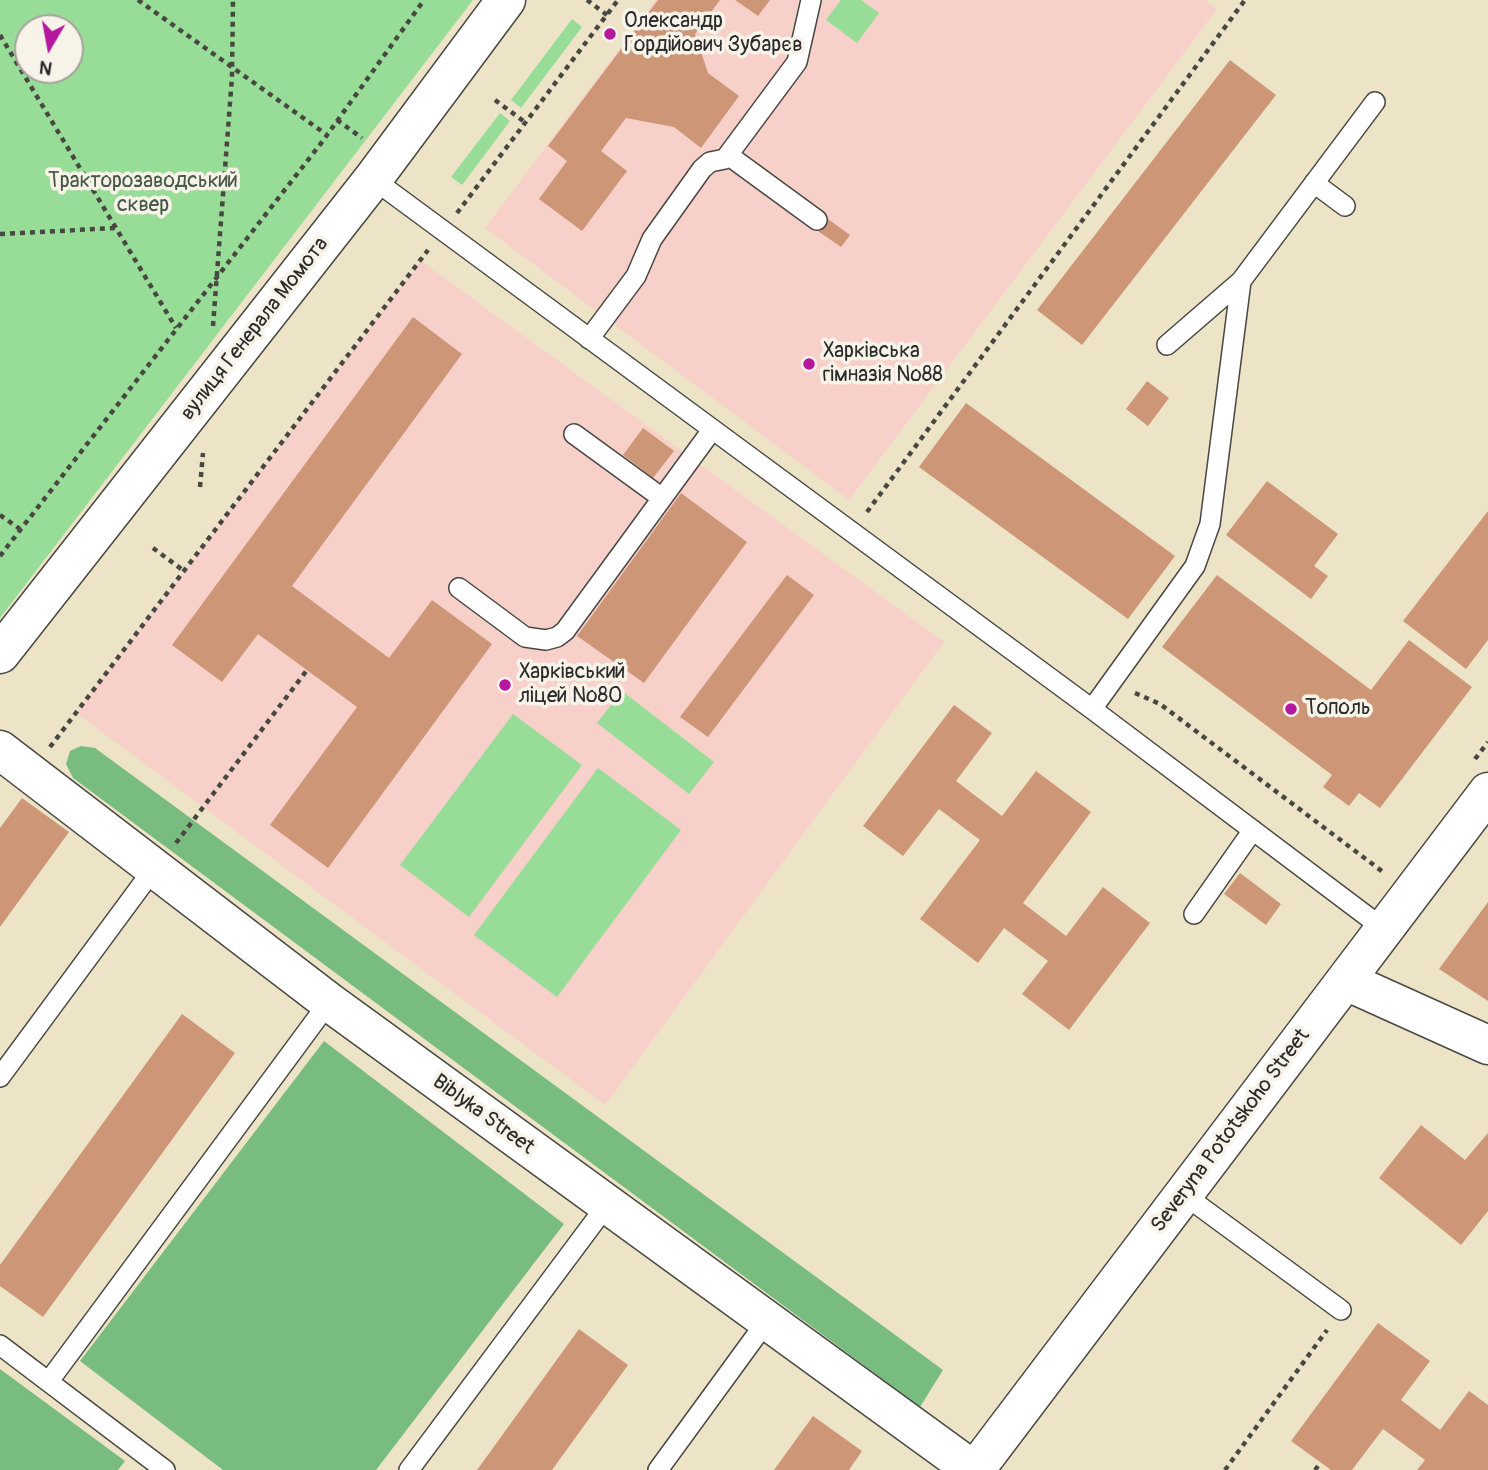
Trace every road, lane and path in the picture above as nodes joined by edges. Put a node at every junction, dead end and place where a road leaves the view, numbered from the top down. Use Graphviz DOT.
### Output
graph roads {
  1 [pos="138,0"];
  2 [pos="233,0"];
  3 [pos="424,0"];
  4 [pos="506,0"];
  5 [pos="587,0"];
  6 [pos="618,0"];
  7 [pos="811,0"];
  8 [pos="1245,0"];
  9 [pos="607,15"];
  10 [pos="0,35"];
  11 [pos="495,100"];
  12 [pos="1375,102"];
  13 [pos="337,120"];
  14 [pos="526,122"];
  15 [pos="327,135"];
  16 [pos="728,155"];
  17 [pos="371,161"];
  18 [pos="1314,183"];
  19 [pos="453,205"];
  20 [pos="1345,206"];
  21 [pos="464,212"];
  22 [pos="453,218"];
  23 [pos="817,220"];
  24 [pos="116,228"];
  25 [pos="0,234"];
  26 [pos="437,240"];
  27 [pos="217,276"];
  28 [pos="1241,281"];
  29 [pos="176,328"];
  30 [pos="589,339"];
  31 [pos="1167,345"];
  32 [pos="208,390"];
  33 [pos="712,430"];
  34 [pos="574,434"];
  35 [pos="203,446"];
  36 [pos="200,487"];
  37 [pos="662,498"];
  38 [pos="860,508"];
  39 [pos="0,515"];
  40 [pos="871,516"];
  41 [pos="20,529"];
  42 [pos="851,533"];
  43 [pos="153,548"];
  44 [pos="0,556"];
  45 [pos="184,571"];
  46 [pos="459,588"];
  47 [pos="0,654"];
  48 [pos="307,670"];
  49 [pos="1123,689"];
  50 [pos="1092,709"];
  51 [pos="0,750"];
  52 [pos="43,756"];
  53 [pos="1488,792"];
  54 [pos="1253,830"];
  55 [pos="163,858"];
  56 [pos="1387,874"];
  57 [pos="1194,914"];
  58 [pos="1384,929"];
  59 [pos="1346,981"];
  60 [pos="330,1002"];
  61 [pos="1488,1045"];
  62 [pos="0,1077"];
  63 [pos="1183,1195"];
  64 [pos="607,1206"];
  65 [pos="1341,1310"];
  66 [pos="765,1322"];
  67 [pos="0,1345"];
  68 [pos="49,1381"];
  69 [pos="1321,1462"];
  70 [pos="165,1470"];
  71 [pos="409,1470"];
  72 [pos="658,1470"];
  73 [pos="974,1470"];
  74 [pos="1225,1470"];
  75 [pos="1315,1470"];
  1 -- 15 [label="path"];
  2 -- 27 [label="path"];
  3 -- 13 [label="path"];
  4 -- 17 [label="street, вулиця Генерала Момота"];
  5 -- 9 [label="path"];
  6 -- 9 [label="path"];
  7 -- 16 [label="lane"];
  8 -- 42 [label="path"];
  9 -- 14 [label="path"];
  10 -- 24 [label="path"];
  11 -- 14 [label="path"];
  12 -- 18 [label="lane"];
  13 -- 15 [label="path"];
  13 -- 17 [label="path"];
  14 -- 22 [label="path"];
  15 -- 27 [label="path"];
  16 -- 23 [label="lane"];
  16 -- 30 [label="lane"];
  17 -- 30 [label="lane"];
  17 -- 32 [label="street, вулиця Генерала Момота"];
  18 -- 20 [label="lane"];
  18 -- 28 [label="lane"];
  19 -- 21 [label="path"];
  24 -- 25 [label="path"];
  24 -- 29 [label="path"];
  26 -- 45 [label="path"];
  27 -- 29 [label="path"];
  27 -- 32 [label="path"];
  28 -- 31 [label="lane"];
  28 -- 50 [label="lane"];
  29 -- 41 [label="path"];
  30 -- 33 [label="lane"];
  32 -- 47 [label="street, вулиця Генерала Момота"];
  33 -- 37 [label="lane"];
  33 -- 42 [label="lane"];
  34 -- 37 [label="lane"];
  35 -- 36 [label="path"];
  37 -- 46 [label="lane"];
  38 -- 40 [label="path"];
  39 -- 41 [label="path"];
  41 -- 44 [label="path"];
  42 -- 50 [label="lane"];
  43 -- 45 [label="path"];
  45 -- 52 [label="path"];
  48 -- 55 [label="path"];
  49 -- 56 [label="path"];
  50 -- 54 [label="lane"];
  51 -- 55 [label="street, Biblyka Street"];
  53 -- 58 [label="street, Severyna Pototskoho Street"];
  54 -- 57 [label="lane"];
  54 -- 58 [label="lane"];
  55 -- 60 [label="street, Biblyka Street"];
  55 -- 62 [label="lane"];
  58 -- 59 [label="street, Severyna Pototskoho Street"];
  59 -- 61 [label="street"];
  59 -- 63 [label="street, Severyna Pototskoho Street"];
  60 -- 64 [label="street, Biblyka Street"];
  60 -- 68 [label="lane"];
  63 -- 65 [label="lane"];
  63 -- 73 [label="street, Severyna Pototskoho Street"];
  64 -- 66 [label="street, Biblyka Street"];
  64 -- 71 [label="lane"];
  65 -- 74 [label="path"];
  66 -- 72 [label="lane"];
  66 -- 73 [label="street, Biblyka Street"];
  67 -- 68 [label="lane"];
  68 -- 70 [label="lane"];
  69 -- 75 [label="path"];
}
